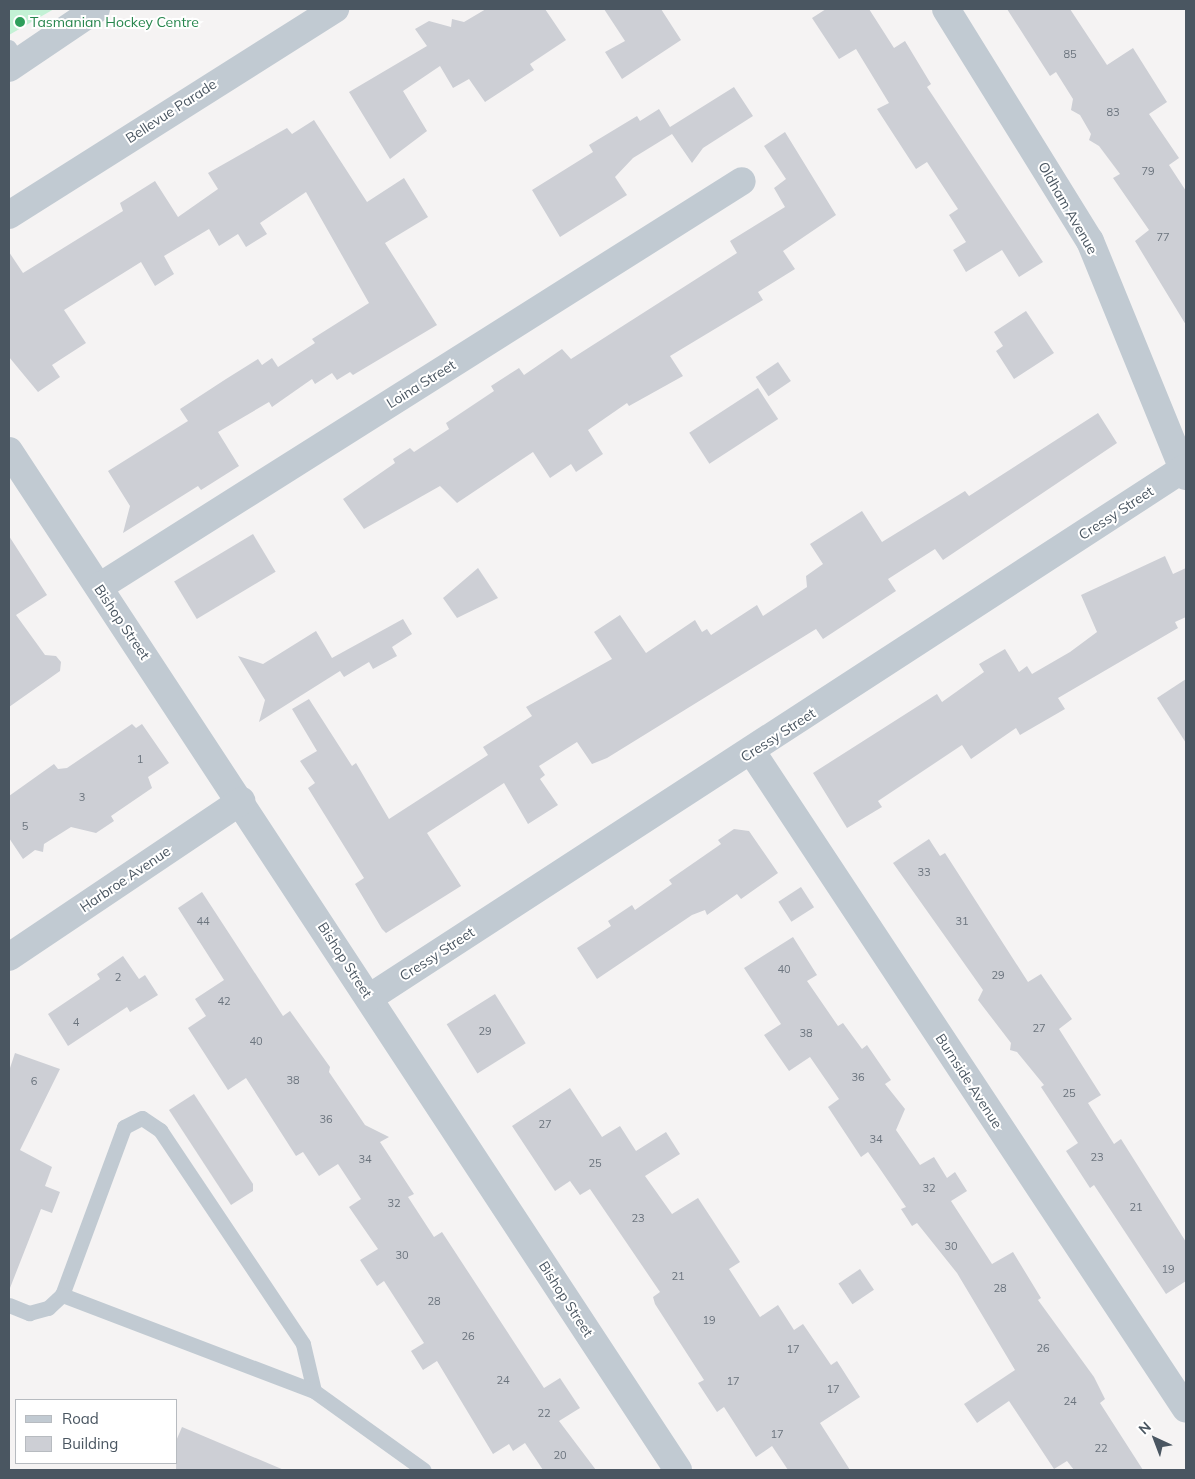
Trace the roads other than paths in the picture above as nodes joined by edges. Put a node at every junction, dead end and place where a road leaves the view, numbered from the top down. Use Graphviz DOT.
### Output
graph roads {
  1 [pos="96,9"];
  2 [pos="335,9"];
  3 [pos="946,9"];
  4 [pos="12,59"];
  5 [pos="742,181"];
  6 [pos="9,215"];
  7 [pos="9,452"];
  8 [pos="1185,472"];
  9 [pos="99,587"];
  10 [pos="752,752"];
  11 [pos="241,801"];
  12 [pos="9,957"];
  13 [pos="369,998"];
  14 [pos="62,1295"];
  15 [pos="9,1305"];
  16 [pos="314,1391"];
  17 [pos="1186,1409"];
  18 [pos="424,1470"];
  19 [pos="678,1470"];
  1 -- 4 [label="street"];
  2 -- 6 [label="street, Bellevue Parade"];
  3 -- 8 [label="street, Oldham Avenue"];
  5 -- 9 [label="street, Loina Street"];
  7 -- 9 [label="street, Bishop Street"];
  8 -- 10 [label="street, Cressy Street"];
  9 -- 11 [label="street, Bishop Street"];
  10 -- 13 [label="street, Cressy Street"];
  10 -- 17 [label="street, Burnside Avenue"];
  11 -- 12 [label="street, Harbroe Avenue"];
  11 -- 13 [label="street, Bishop Street"];
  13 -- 19 [label="street, Bishop Street"];
  14 -- 15 [label="lane"];
  14 -- 16 [label="lane"];
  14 -- 16 [label="lane"];
  16 -- 18 [label="lane"];
}
